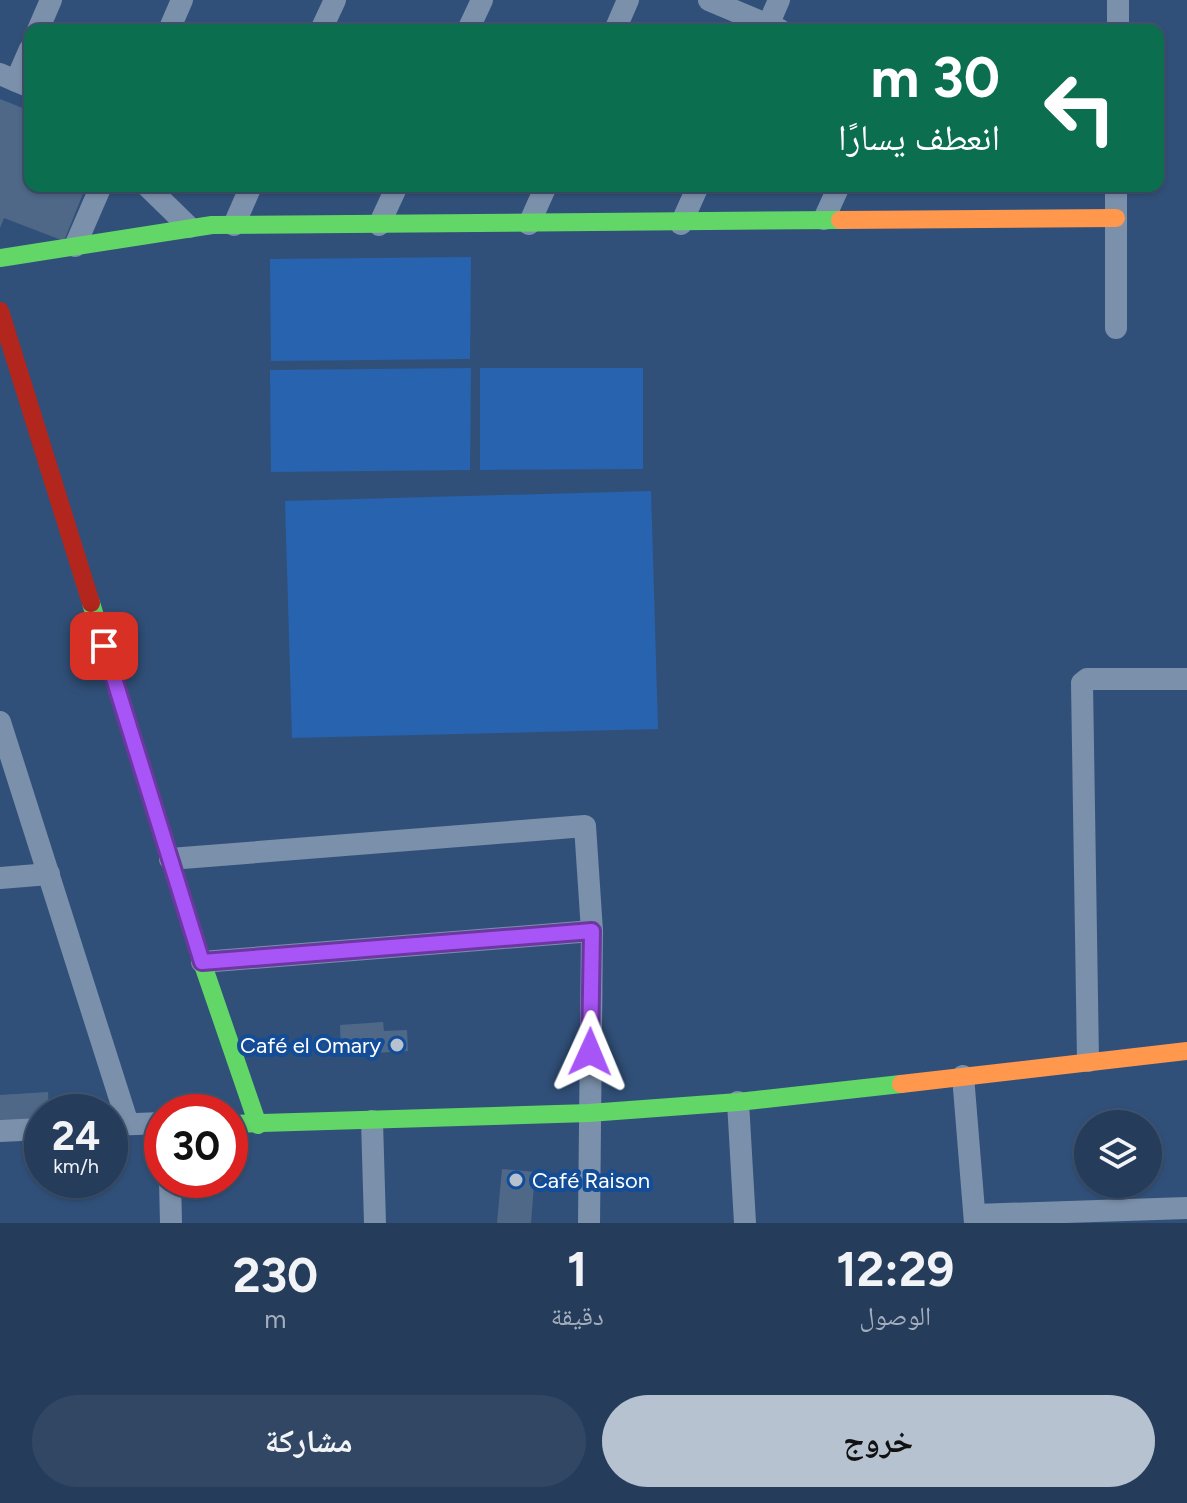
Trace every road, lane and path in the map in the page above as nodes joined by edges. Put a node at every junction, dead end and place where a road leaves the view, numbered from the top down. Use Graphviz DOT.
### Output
graph roads {
  1 [pos="51,0"];
  2 [pos="182,0"];
  3 [pos="335,0"];
  4 [pos="482,0"];
  5 [pos="628,0"];
  6 [pos="709,0"];
  7 [pos="779,0"];
  8 [pos="1118,0"];
  9 [pos="41,24"];
  10 [pos="172,24"];
  11 [pos="324,24"];
  12 [pos="471,24"];
  13 [pos="618,24"];
  14 [pos="762,24"];
  15 [pos="772,24"];
  16 [pos="1118,24"];
  17 [pos="24,62"];
  18 [pos="15,81"];
  19 [pos="98,192"];
  20 [pos="153,192"];
  21 [pos="248,192"];
  22 [pos="394,192"];
  23 [pos="543,192"];
  24 [pos="695,192"];
  25 [pos="836,192"];
  26 [pos="1116,192"];
  27 [pos="1116,218"];
  28 [pos="824,219"];
  29 [pos="529,224"];
  30 [pos="681,224"];
  31 [pos="234,225"];
  32 [pos="379,225"];
  33 [pos="189,227"];
  34 [pos="75,246"];
  35 [pos="0,258"];
  36 [pos="0,311"];
  37 [pos="1116,328"];
  38 [pos="1187,679"];
  39 [pos="0,722"];
  40 [pos="170,859"];
  41 [pos="49,874"];
  42 [pos="0,878"];
  43 [pos="592,931"];
  44 [pos="202,962"];
  45 [pos="1187,1051"];
  46 [pos="1088,1061"];
  47 [pos="963,1076"];
  48 [pos="111,1094"];
  49 [pos="738,1102"];
  50 [pos="589,1113"];
  51 [pos="372,1121"];
  52 [pos="248,1125"];
  53 [pos="258,1125"];
  54 [pos="24,1130"];
  55 [pos="0,1131"];
  56 [pos="170,1198"];
  57 [pos="1187,1208"];
  58 [pos="975,1219"];
  59 [pos="171,1223"];
  60 [pos="375,1223"];
  61 [pos="589,1223"];
  62 [pos="745,1223"];
  1 -- 9 [label="street"];
  2 -- 10 [label="street"];
  3 -- 11 [label="street"];
  4 -- 12 [label="street"];
  5 -- 13 [label="street"];
  6 -- 14 [label="street"];
  7 -- 15 [label="street"];
  8 -- 16 [label="street"];
  17 -- 18 [label="street"];
  19 -- 34 [label="street"];
  20 -- 33 [label="street"];
  21 -- 31 [label="street"];
  22 -- 32 [label="street"];
  23 -- 29 [label="street"];
  24 -- 30 [label="street"];
  25 -- 28 [label="street"];
  26 -- 27 [label="street"];
  27 -- 28 [label="street"];
  27 -- 37 [label="street"];
  28 -- 30 [label="street"];
  29 -- 30 [label="street"];
  29 -- 32 [label="street"];
  31 -- 32 [label="street"];
  31 -- 33 [label="street"];
  33 -- 34 [label="street"];
  34 -- 35 [label="street"];
  36 -- 40 [label="street"];
  38 -- 46 [label="street"];
  39 -- 41 [label="street"];
  40 -- 43 [label="street"];
  40 -- 44 [label="street"];
  41 -- 42 [label="street"];
  41 -- 48 [label="street"];
  43 -- 44 [label="street"];
  43 -- 50 [label="street"];
  44 -- 53 [label="street"];
  45 -- 46 [label="street"];
  46 -- 47 [label="street"];
  47 -- 49 [label="street"];
  47 -- 58 [label="street"];
  49 -- 50 [label="street"];
  49 -- 62 [label="street"];
  50 -- 51 [label="street"];
  50 -- 61 [label="street"];
  51 -- 53 [label="street"];
  51 -- 60 [label="street"];
  52 -- 53 [label="street"];
  54 -- 55 [label="street"];
  56 -- 59 [label="street"];
  57 -- 58 [label="street"];
}
